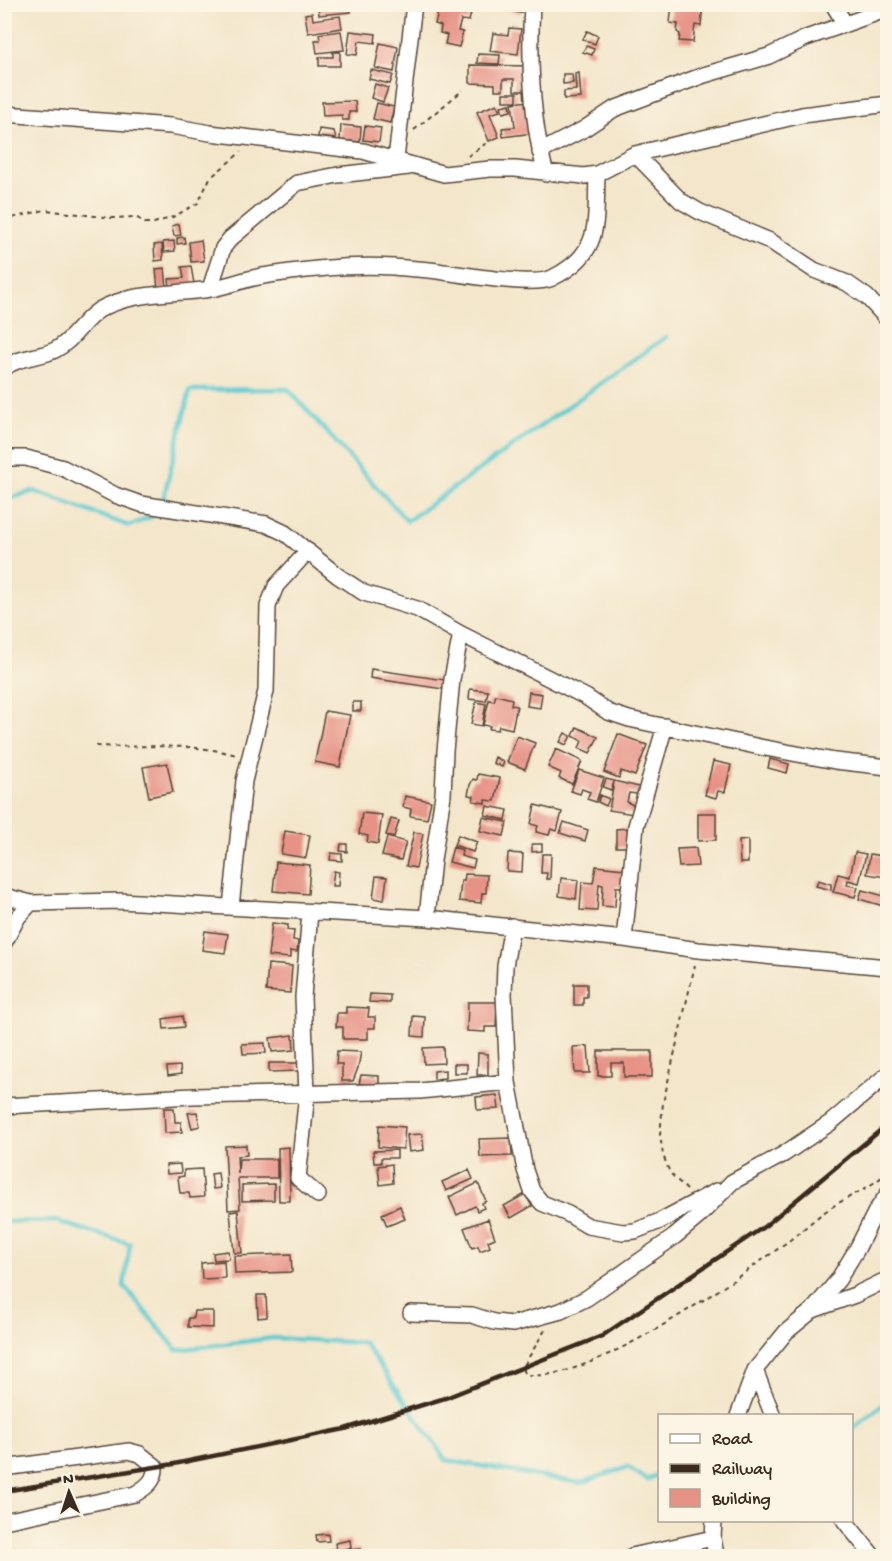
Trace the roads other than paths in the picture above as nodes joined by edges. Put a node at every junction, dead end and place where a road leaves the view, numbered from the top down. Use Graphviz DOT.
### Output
graph roads {
  1 [pos="414,4"];
  2 [pos="532,4"];
  3 [pos="832,4"];
  4 [pos="888,9"];
  5 [pos="845,24"];
  6 [pos="888,104"];
  7 [pos="4,114"];
  8 [pos="540,152"];
  9 [pos="635,154"];
  10 [pos="396,159"];
  11 [pos="414,167"];
  12 [pos="546,174"];
  13 [pos="597,174"];
  14 [pos="210,289"];
  15 [pos="888,320"];
  16 [pos="4,368"];
  17 [pos="4,458"];
  18 [pos="308,551"];
  19 [pos="461,634"];
  20 [pos="665,726"];
  21 [pos="888,767"];
  22 [pos="4,896"];
  23 [pos="31,903"];
  24 [pos="231,907"];
  25 [pos="310,912"];
  26 [pos="427,918"];
  27 [pos="512,926"];
  28 [pos="624,939"];
  29 [pos="4,943"];
  30 [pos="888,967"];
  31 [pos="888,1074"];
  32 [pos="508,1082"];
  33 [pos="307,1094"];
  34 [pos="4,1106"];
  35 [pos="732,1182"];
  36 [pos="888,1194"];
  37 [pos="318,1195"];
  38 [pos="888,1279"];
  39 [pos="813,1310"];
  40 [pos="411,1313"];
  41 [pos="755,1370"];
  42 [pos="739,1414"];
  43 [pos="772,1414"];
  44 [pos="4,1468"];
  45 [pos="4,1521"];
  46 [pos="714,1522"];
  47 [pos="845,1522"];
  48 [pos="713,1538"];
  49 [pos="632,1557"];
  50 [pos="716,1557"];
  51 [pos="873,1557"];
  1 -- 10 [label="street"];
  2 -- 8 [label="street"];
  3 -- 5 [label="street"];
  4 -- 5 [label="street"];
  5 -- 8 [label="street"];
  6 -- 9 [label="street"];
  7 -- 10 [label="street"];
  8 -- 12 [label="street"];
  9 -- 13 [label="street"];
  9 -- 15 [label="street"];
  10 -- 11 [label="street"];
  11 -- 12 [label="street"];
  11 -- 14 [label="street"];
  12 -- 13 [label="street"];
  13 -- 14 [label="street"];
  14 -- 16 [label="street"];
  17 -- 18 [label="street"];
  18 -- 19 [label="street"];
  18 -- 24 [label="street"];
  19 -- 20 [label="street"];
  19 -- 26 [label="street"];
  20 -- 21 [label="street"];
  20 -- 28 [label="street"];
  22 -- 23 [label="street"];
  23 -- 24 [label="street"];
  23 -- 29 [label="street"];
  24 -- 25 [label="street"];
  25 -- 26 [label="street"];
  25 -- 33 [label="street"];
  26 -- 27 [label="street"];
  27 -- 28 [label="street"];
  27 -- 32 [label="street"];
  28 -- 30 [label="street"];
  31 -- 35 [label="street"];
  32 -- 33 [label="street"];
  32 -- 35 [label="street"];
  33 -- 34 [label="street"];
  33 -- 37 [label="street"];
  35 -- 40 [label="street"];
  36 -- 39 [label="street"];
  38 -- 39 [label="street"];
  39 -- 41 [label="street"];
  41 -- 42 [label="street"];
  41 -- 43 [label="street"];
  44 -- 45 [label="street"];
  46 -- 48 [label="street"];
  47 -- 51 [label="street"];
  48 -- 49 [label="street"];
  48 -- 50 [label="street"];
}
